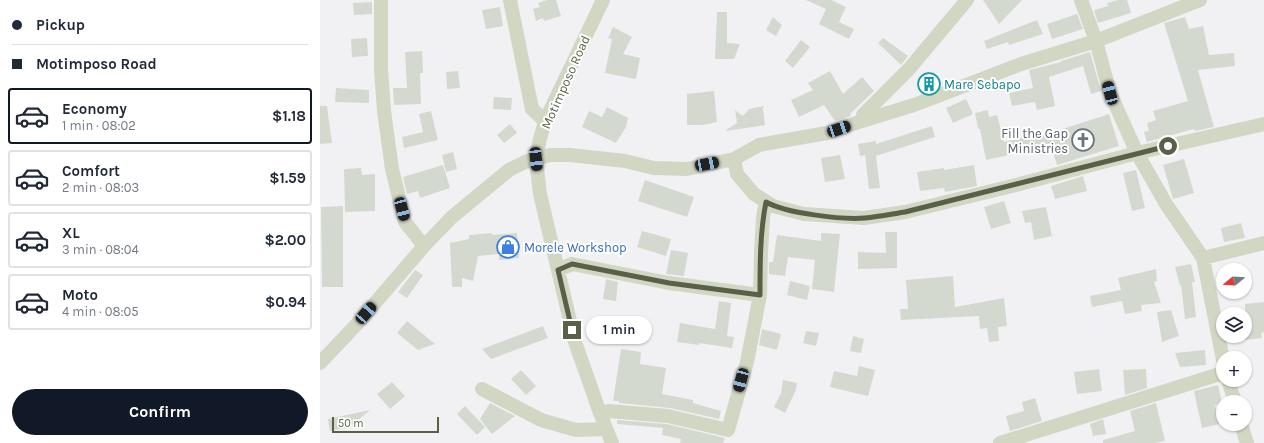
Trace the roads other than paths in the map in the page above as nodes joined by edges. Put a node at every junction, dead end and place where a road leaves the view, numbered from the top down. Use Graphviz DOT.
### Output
graph roads {
  1 [pos="381,0"];
  2 [pos="510,0"];
  3 [pos="603,0"];
  4 [pos="967,0"];
  5 [pos="1081,0"];
  6 [pos="1200,0"];
  7 [pos="1096,40"];
  8 [pos="545,121"];
  9 [pos="862,121"];
  10 [pos="1264,124"];
  11 [pos="1137,153"];
  12 [pos="536,159"];
  13 [pos="734,159"];
  14 [pos="766,202"];
  15 [pos="1264,242"];
  16 [pos="424,246"];
  17 [pos="1203,258"];
  18 [pos="558,270"];
  19 [pos="760,295"];
  20 [pos="1221,351"];
  21 [pos="320,363"];
  22 [pos="1216,375"];
  23 [pos="482,388"];
  24 [pos="600,413"];
  25 [pos="606,429"];
  26 [pos="1244,431"];
  27 [pos="612,443"];
  28 [pos="1000,443"];
  29 [pos="1247,443"];
  1 -- 16 [label="street"];
  2 -- 8 [label="street"];
  3 -- 8 [label="street, Motimposo Road"];
  4 -- 9 [label="street"];
  5 -- 7 [label="street"];
  6 -- 7 [label="street"];
  7 -- 9 [label="street"];
  7 -- 11 [label="street"];
  8 -- 12 [label="street, Motimposo Road"];
  9 -- 13 [label="street"];
  10 -- 11 [label="street"];
  11 -- 14 [label="street"];
  11 -- 17 [label="street"];
  12 -- 13 [label="street"];
  12 -- 16 [label="street"];
  12 -- 18 [label="street, Motimposo Road"];
  13 -- 14 [label="street"];
  14 -- 19 [label="street"];
  15 -- 17 [label="street"];
  16 -- 21 [label="street"];
  17 -- 20 [label="street"];
  18 -- 19 [label="street"];
  18 -- 24 [label="street, Motimposo Road"];
  19 -- 24 [label="street"];
  22 -- 28 [label="street"];
  23 -- 25 [label="street"];
  24 -- 25 [label="street, Motimposo Road"];
  25 -- 27 [label="street, Motimposo Road"];
  26 -- 29 [label="street"];
}
